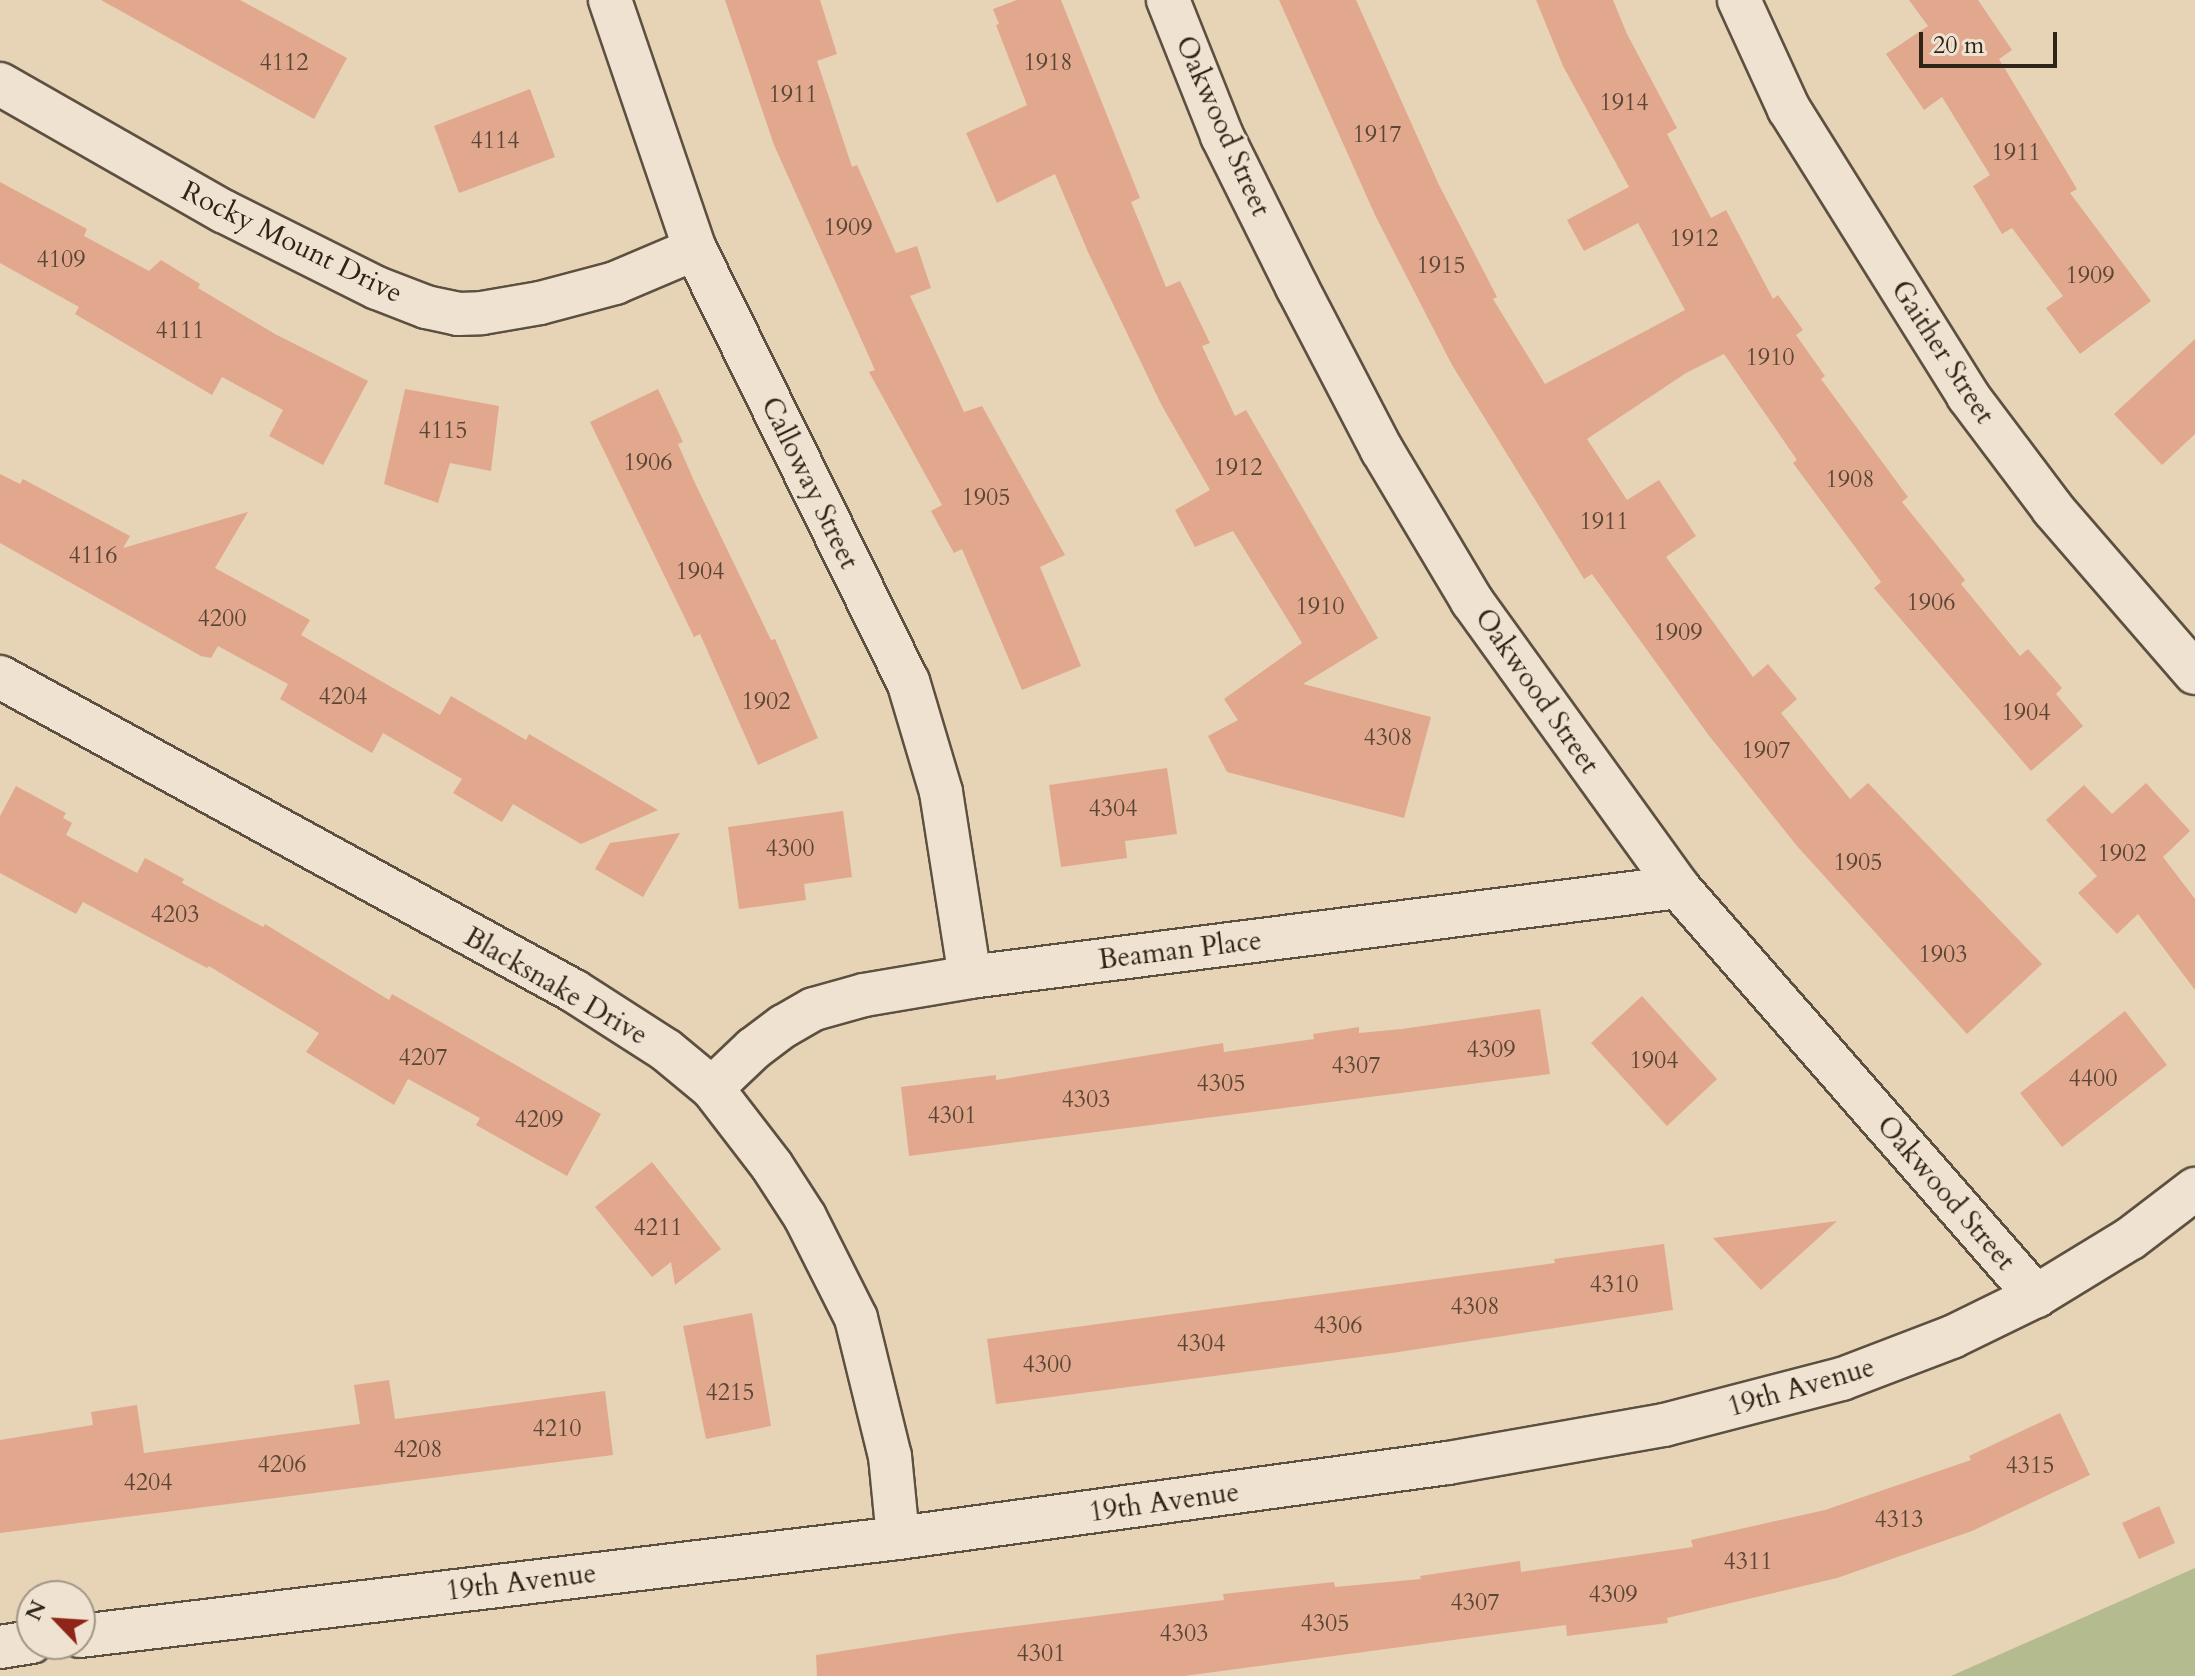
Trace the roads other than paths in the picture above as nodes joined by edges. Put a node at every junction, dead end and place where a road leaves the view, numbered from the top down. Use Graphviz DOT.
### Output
graph roads {
  1 [pos="610,0"];
  2 [pos="1168,0"];
  3 [pos="1739,0"];
  4 [pos="0,84"];
  5 [pos="695,249"];
  6 [pos="2195,673"];
  7 [pos="0,677"];
  8 [pos="1678,887"];
  9 [pos="970,977"];
  10 [pos="712,1088"];
  11 [pos="2195,1189"];
  12 [pos="2036,1296"];
  13 [pos="898,1538"];
  14 [pos="96,1634"];
  1 -- 5 [label="street, Calloway Street"];
  2 -- 8 [label="street, Oakwood Street"];
  3 -- 6 [label="street, Gaither Street"];
  4 -- 5 [label="street, Rocky Mount Drive"];
  5 -- 9 [label="street, Calloway Street"];
  7 -- 10 [label="street, Blacksnake Drive"];
  8 -- 9 [label="street, Beaman Place"];
  8 -- 12 [label="street, Oakwood Street"];
  9 -- 10 [label="street, Beaman Place"];
  10 -- 13 [label="street, Blacksnake Drive"];
  11 -- 12 [label="street, 19th Avenue"];
  12 -- 13 [label="street, 19th Avenue"];
  13 -- 14 [label="street, 19th Avenue"];
}
